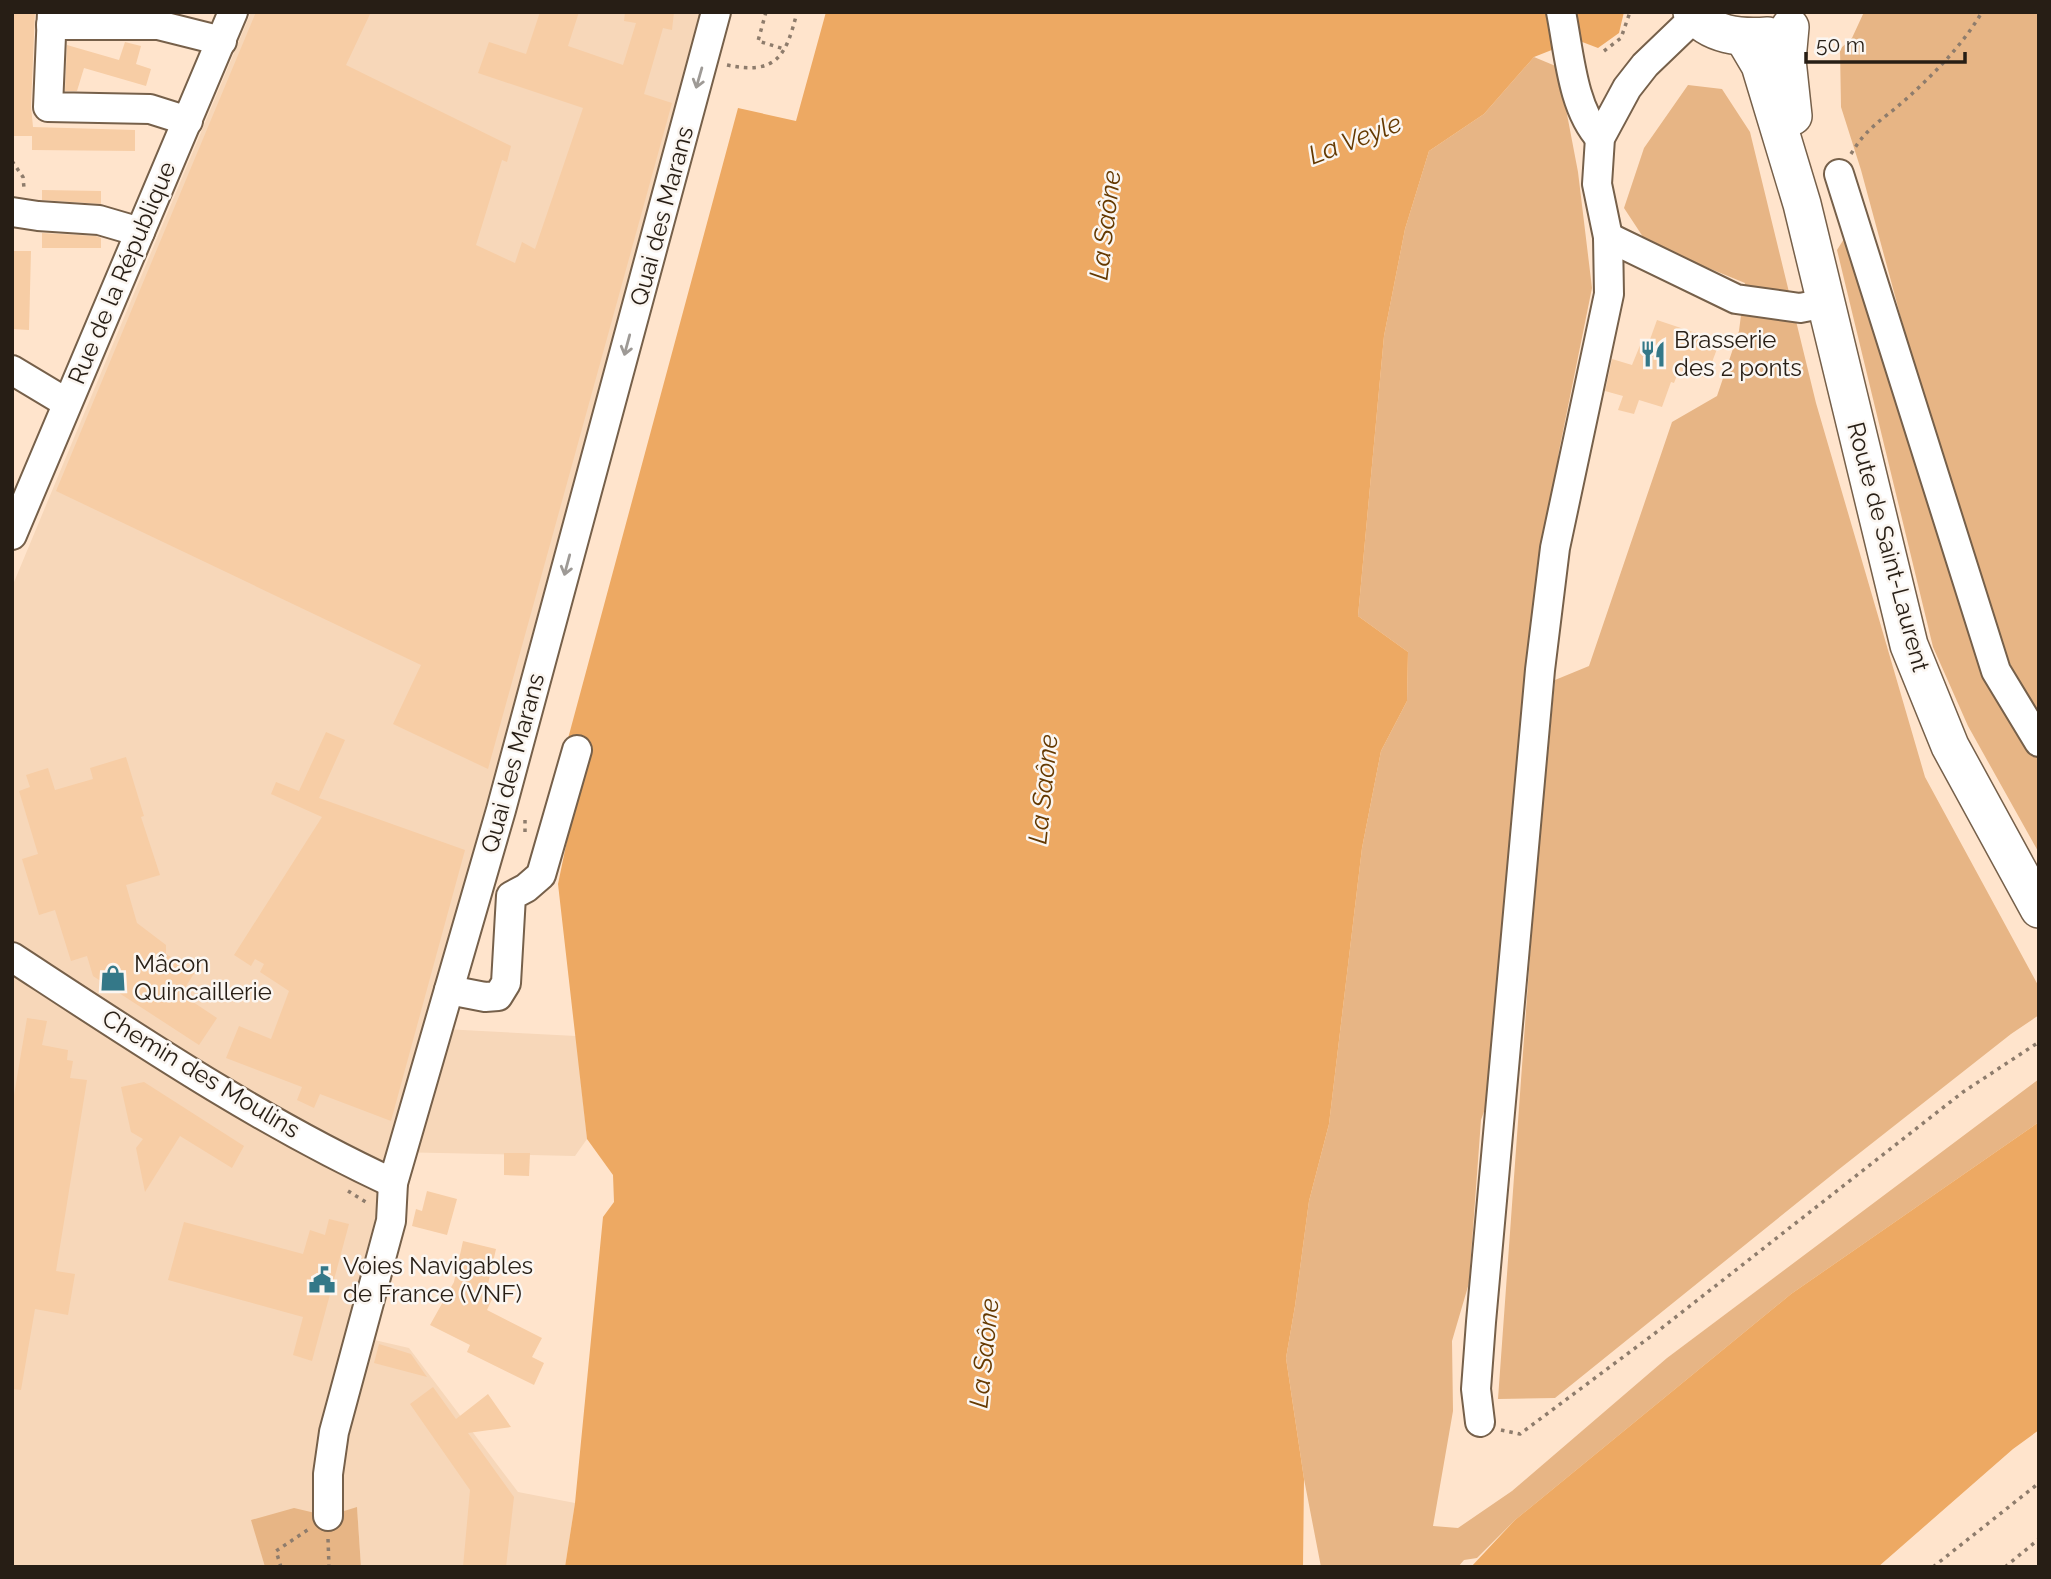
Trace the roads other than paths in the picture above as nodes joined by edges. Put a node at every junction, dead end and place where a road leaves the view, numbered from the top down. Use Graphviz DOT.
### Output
graph roads {
  1 [pos="233,12"];
  2 [pos="716,12"];
  3 [pos="1561,12"];
  4 [pos="1693,15"];
  5 [pos="51,18"];
  6 [pos="1799,20"];
  7 [pos="1744,38"];
  8 [pos="222,41"];
  9 [pos="188,121"];
  10 [pos="1600,138"];
  11 [pos="1839,174"];
  12 [pos="1802,204"];
  13 [pos="12,212"];
  14 [pos="140,232"];
  15 [pos="1608,237"];
  16 [pos="1826,303"];
  17 [pos="12,370"];
  18 [pos="67,403"];
  19 [pos="12,535"];
  20 [pos="2039,742"];
  21 [pos="577,750"];
  22 [pos="2039,909"];
  23 [pos="12,957"];
  24 [pos="449,990"];
  25 [pos="393,1183"];
  26 [pos="1480,1422"];
  27 [pos="328,1516"];
  1 -- 8 [label="street, Rue de la République"];
  2 -- 24 [label="street, Quai des Marans, one-way"];
  3 -- 10 [label="street"];
  4 -- 7 [label="main road"];
  4 -- 10 [label="street"];
  5 -- 8 [label="street"];
  5 -- 9 [label="street"];
  6 -- 7 [label="main road"];
  6 -- 12 [label="main road, Route de Saint-Laurent"];
  7 -- 12 [label="main road, Route de Saint-Laurent"];
  8 -- 9 [label="street, Rue de la République"];
  9 -- 14 [label="street, Rue de la République"];
  10 -- 15 [label="street"];
  11 -- 20 [label="street"];
  12 -- 16 [label="main road, Route de Saint-Laurent"];
  13 -- 14 [label="street"];
  14 -- 18 [label="street, Rue de la République"];
  15 -- 16 [label="street"];
  15 -- 26 [label="street"];
  16 -- 22 [label="main road, Route de Saint-Laurent"];
  17 -- 18 [label="street"];
  18 -- 19 [label="street, Rue de la République"];
  21 -- 24 [label="street"];
  23 -- 25 [label="street, Chemin des Moulins"];
  24 -- 25 [label="street, Quai des Marans"];
  25 -- 27 [label="street, Quai des Marans"];
}
